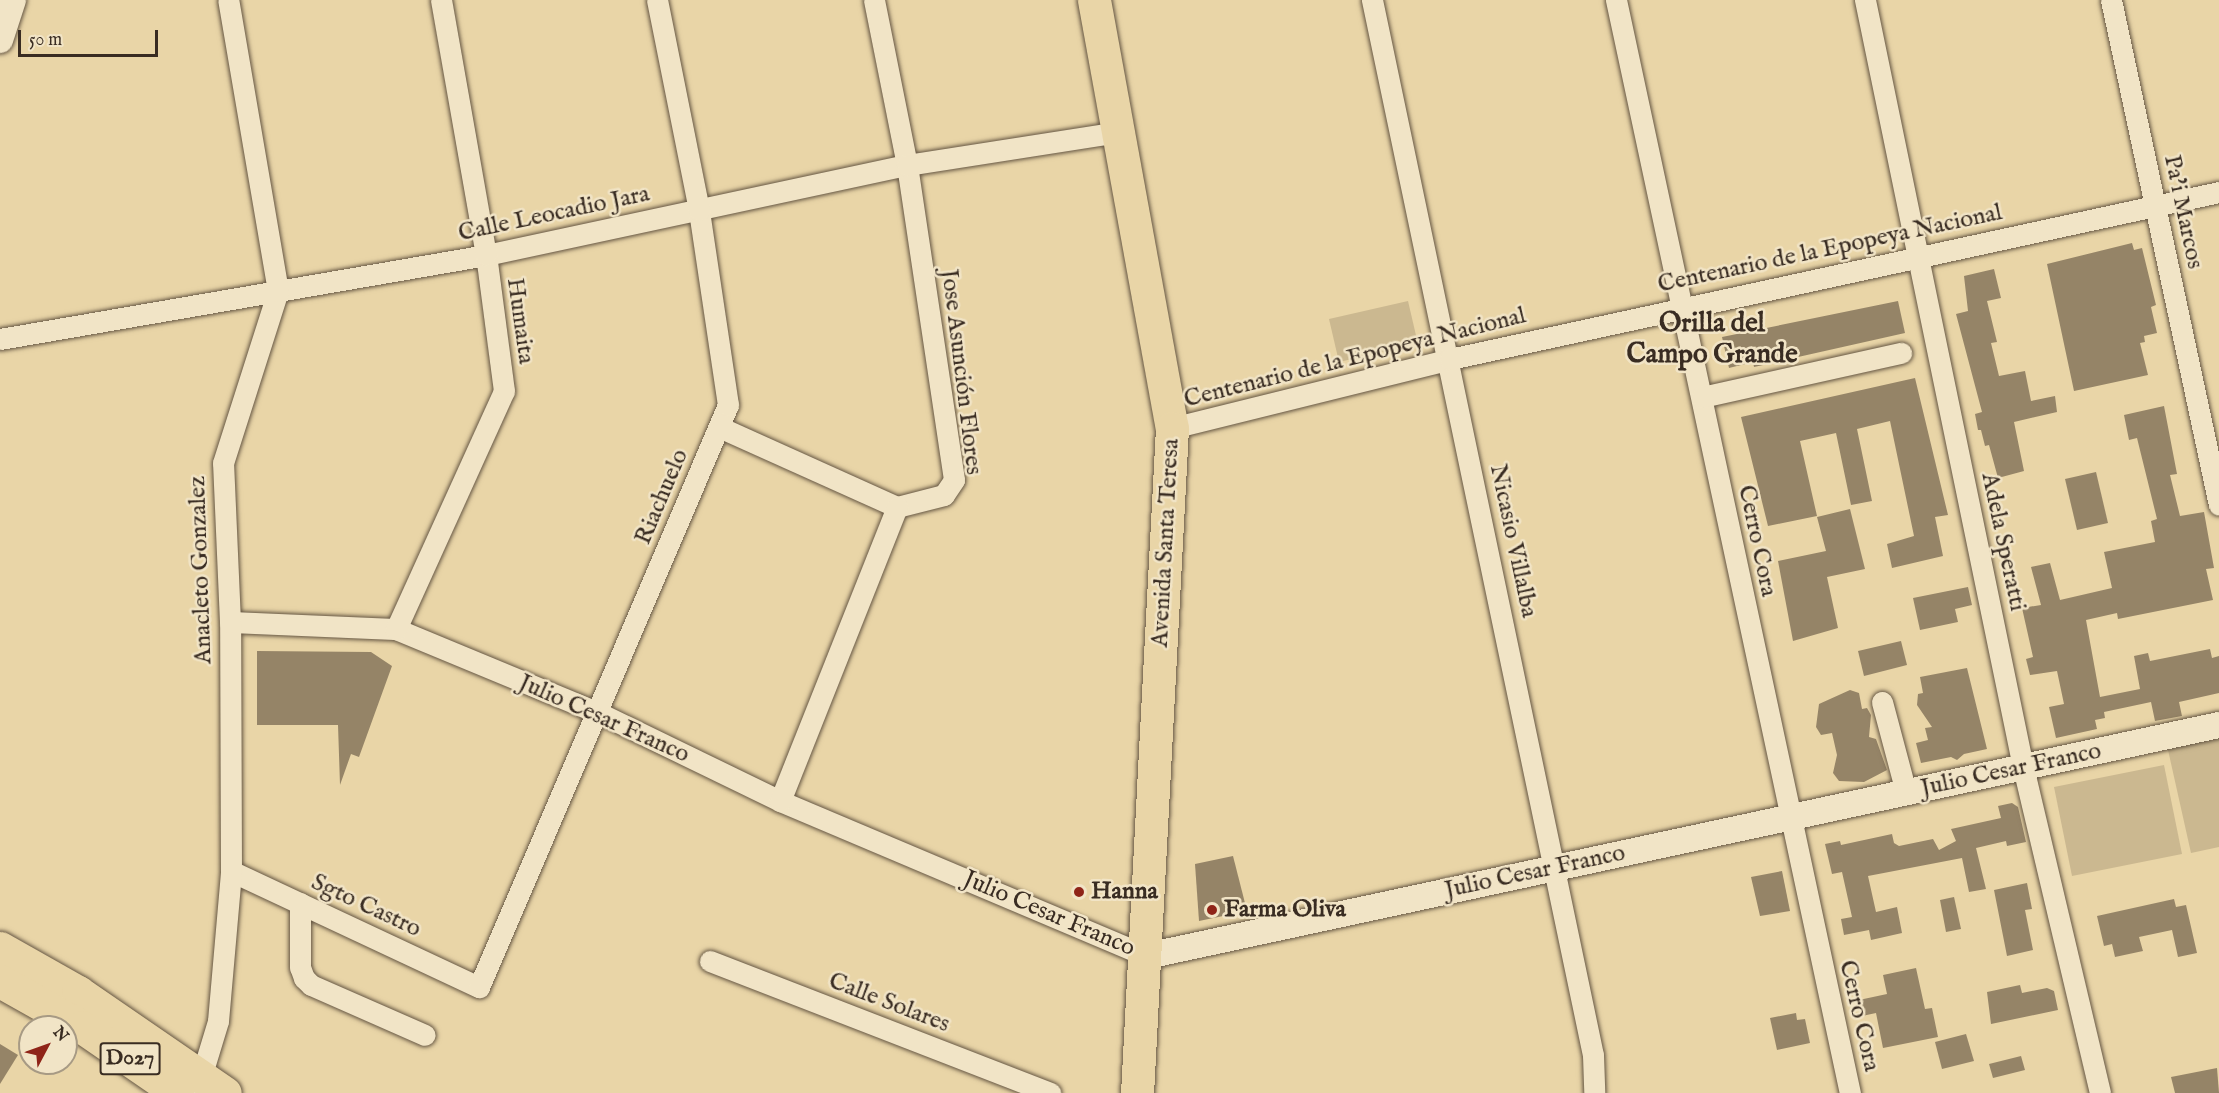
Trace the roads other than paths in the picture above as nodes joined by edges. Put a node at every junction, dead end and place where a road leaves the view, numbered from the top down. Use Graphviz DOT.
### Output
graph roads {
  1 [pos="13,0"];
  2 [pos="228,0"];
  3 [pos="441,0"];
  4 [pos="657,0"];
  5 [pos="874,0"];
  6 [pos="1094,0"];
  7 [pos="1372,0"];
  8 [pos="1616,0"];
  9 [pos="1865,0"];
  10 [pos="2111,0"];
  11 [pos="0,40"];
  12 [pos="1118,132"];
  13 [pos="907,165"];
  14 [pos="2219,192"];
  15 [pos="2156,205"];
  16 [pos="699,210"];
  17 [pos="486,255"];
  18 [pos="1918,255"];
  19 [pos="278,291"];
  20 [pos="1684,307"];
  21 [pos="0,339"];
  22 [pos="1901,353"];
  23 [pos="1449,359"];
  24 [pos="1702,397"];
  25 [pos="719,427"];
  26 [pos="1172,428"];
  27 [pos="2219,505"];
  28 [pos="897,507"];
  29 [pos="230,622"];
  30 [pos="396,629"];
  31 [pos="1882,702"];
  32 [pos="598,713"];
  33 [pos="2219,725"];
  34 [pos="2023,767"];
  35 [pos="1906,792"];
  36 [pos="780,801"];
  37 [pos="1788,818"];
  38 [pos="1554,868"];
  39 [pos="231,871"];
  40 [pos="300,903"];
  41 [pos="0,948"];
  42 [pos="1147,956"];
  43 [pos="710,961"];
  44 [pos="0,981"];
  45 [pos="479,987"];
  46 [pos="425,1035"];
  47 [pos="200,1089"];
  48 [pos="1050,1093"];
  49 [pos="1137,1093"];
  50 [pos="1594,1093"];
  51 [pos="1850,1093"];
  52 [pos="2100,1093"];
  1 -- 11 [label="street"];
  2 -- 19 [label="street, Anacleto Gonzalez"];
  3 -- 17 [label="street, Humaita"];
  4 -- 16 [label="street, Riachuelo"];
  5 -- 13 [label="street, Jose Asunción Flores"];
  6 -- 12 [label="main road, Avenida Santa Teresa"];
  7 -- 23 [label="street, Nicasio Villalba"];
  8 -- 20 [label="street, Cerro Cora"];
  9 -- 18 [label="street, Adela Speratti"];
  10 -- 15 [label="street, Pa'i Marcos"];
  12 -- 13 [label="street, Calle Leocadio Jara"];
  12 -- 26 [label="main road, Avenida Santa Teresa"];
  13 -- 16 [label="street, Calle Leocadio Jara"];
  13 -- 28 [label="street, Jose Asunción Flores"];
  14 -- 15 [label="street, Centenario de la Epopeya Nacional"];
  15 -- 18 [label="street, Centenario de la Epopeya Nacional"];
  15 -- 27 [label="street, Pa'i Marcos"];
  16 -- 17 [label="street, Calle Leocadio Jara"];
  16 -- 25 [label="street, Riachuelo"];
  17 -- 19 [label="street, Calle Leocadio Jara"];
  17 -- 30 [label="street, Humaita"];
  18 -- 20 [label="street, Centenario de la Epopeya Nacional"];
  18 -- 34 [label="street, Adela Speratti"];
  19 -- 21 [label="street, Calle Leocadio Jara"];
  19 -- 29 [label="street, Anacleto Gonzalez"];
  20 -- 23 [label="street, Centenario de la Epopeya Nacional"];
  20 -- 24 [label="street, Cerro Cora"];
  22 -- 24 [label="street"];
  23 -- 26 [label="street, Centenario de la Epopeya Nacional"];
  23 -- 38 [label="street, Nicasio Villalba"];
  24 -- 37 [label="street, Cerro Cora"];
  25 -- 28 [label="street"];
  25 -- 32 [label="street, Riachuelo"];
  26 -- 42 [label="main road, Avenida Santa Teresa"];
  28 -- 36 [label="street"];
  29 -- 30 [label="street, Julio Cesar Franco"];
  29 -- 39 [label="street, Anacleto Gonzalez"];
  30 -- 32 [label="street, Julio Cesar Franco"];
  31 -- 35 [label="street"];
  32 -- 36 [label="street, Julio Cesar Franco"];
  32 -- 45 [label="street, Riachuelo"];
  33 -- 34 [label="street, Julio Cesar Franco"];
  34 -- 35 [label="street, Julio Cesar Franco"];
  34 -- 52 [label="street, Adela Speratti"];
  35 -- 37 [label="street, Julio Cesar Franco"];
  36 -- 42 [label="street, Julio Cesar Franco"];
  37 -- 38 [label="street, Julio Cesar Franco"];
  37 -- 51 [label="street, Cerro Cora"];
  38 -- 42 [label="street, Julio Cesar Franco"];
  38 -- 50 [label="street, Nicasio Villalba"];
  39 -- 40 [label="street, Sgto Castro"];
  39 -- 47 [label="street, Anacleto Gonzalez"];
  40 -- 45 [label="street, Sgto Castro"];
  40 -- 46 [label="street"];
  41 -- 47 [label="main road, D027"];
  42 -- 49 [label="main road, Avenida Santa Teresa"];
  43 -- 48 [label="street, Calle Solares"];
  44 -- 47 [label="main road, D027"];
}
